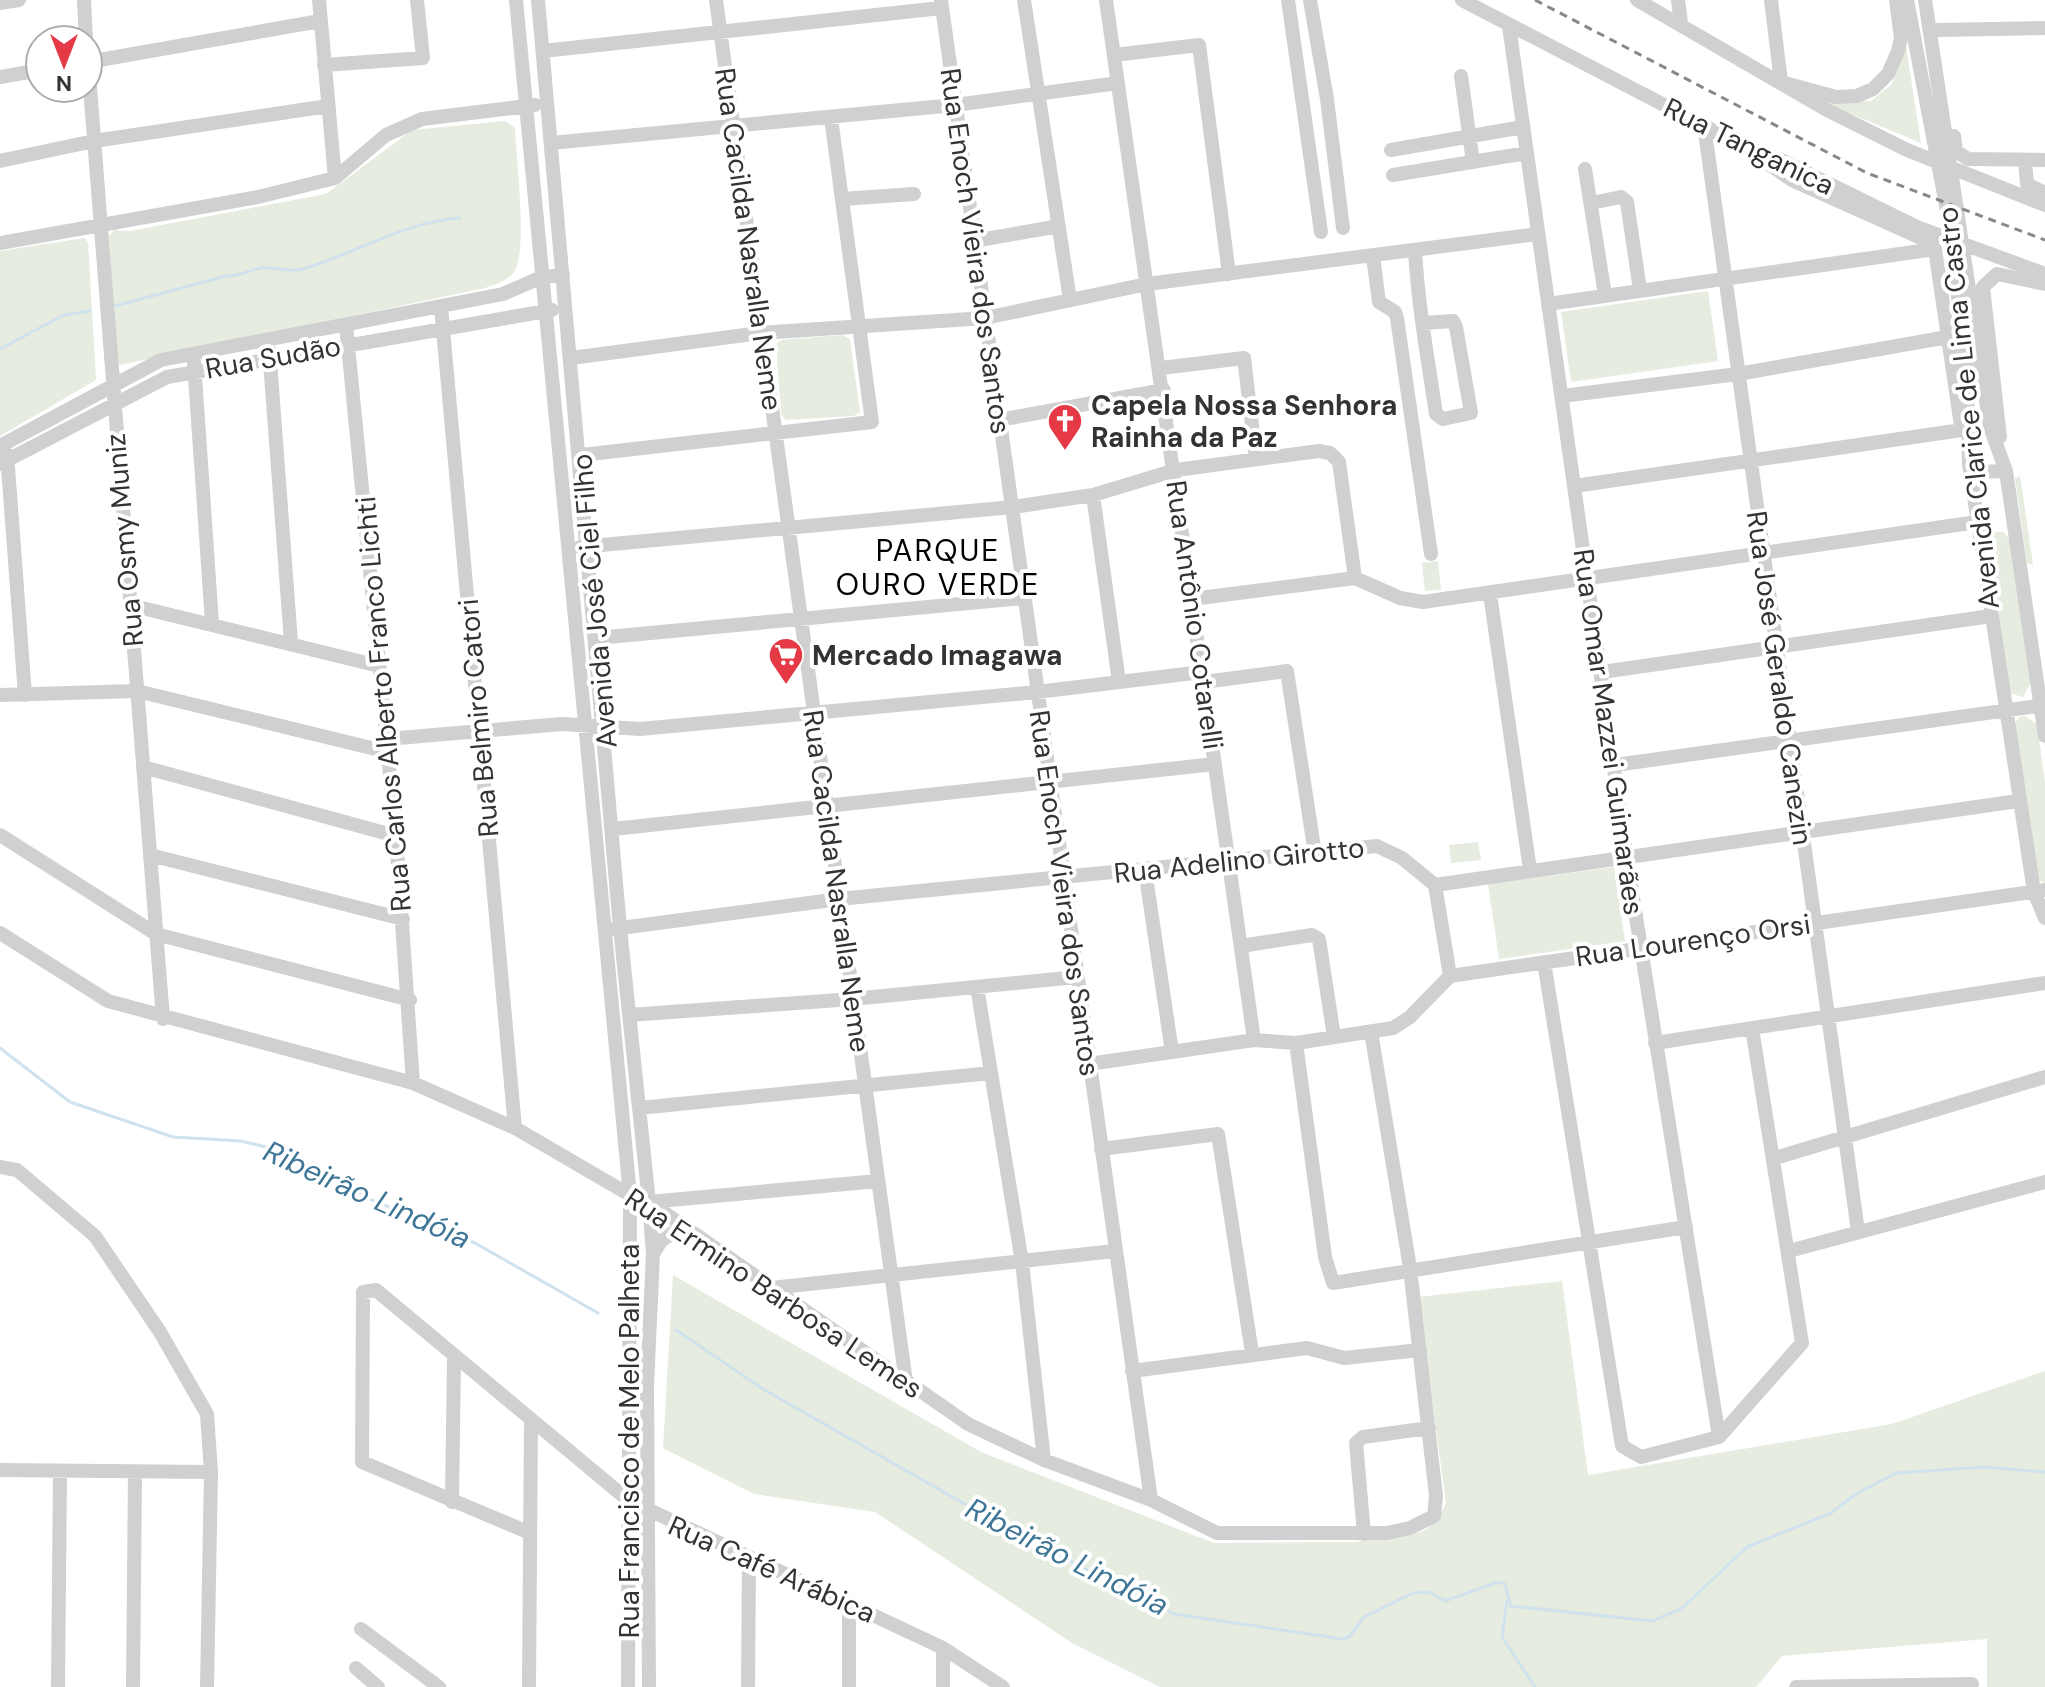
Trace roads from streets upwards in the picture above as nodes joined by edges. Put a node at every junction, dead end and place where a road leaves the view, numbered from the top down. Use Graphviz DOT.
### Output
graph roads {
  1 [pos="19,0"];
  2 [pos="84,0"];
  3 [pos="319,0"];
  4 [pos="417,0"];
  5 [pos="516,0"];
  6 [pos="538,0"];
  7 [pos="716,0"];
  8 [pos="1024,0"];
  9 [pos="1106,0"];
  10 [pos="1288,0"];
  11 [pos="1310,0"];
  12 [pos="1462,0"];
  13 [pos="1637,0"];
  14 [pos="1678,0"];
  15 [pos="1771,0"];
  16 [pos="1896,0"];
  17 [pos="1907,0"];
  18 [pos="1925,0"];
  19 [pos="1932,0"];
  20 [pos="0,3"];
  21 [pos="941,4"];
  22 [pos="320,21"];
  23 [pos="1681,23"];
  24 [pos="85,24"];
  25 [pos="1509,26"];
  26 [pos="2045,28"];
  27 [pos="721,32"];
  28 [pos="1927,35"];
  29 [pos="543,51"];
  30 [pos="1114,55"];
  31 [pos="104,59"];
  32 [pos="324,65"];
  33 [pos="24,73"];
  34 [pos="1461,76"];
  35 [pos="0,77"];
  36 [pos="1781,82"];
  37 [pos="1118,83"];
  38 [pos="1041,95"];
  39 [pos="91,104"];
  40 [pos="548,104"];
  41 [pos="955,105"];
  42 [pos="328,106"];
  43 [pos="526,106"];
  44 [pos="831,118"];
  45 [pos="1704,125"];
  46 [pos="733,126"];
  47 [pos="1523,127"];
  48 [pos="1470,136"];
  49 [pos="94,141"];
  50 [pos="551,143"];
  51 [pos="1741,145"];
  52 [pos="1391,150"];
  53 [pos="1527,153"];
  54 [pos="2045,160"];
  55 [pos="0,161"];
  56 [pos="2025,161"];
  57 [pos="1473,162"];
  58 [pos="1585,169"];
  59 [pos="1393,175"];
  60 [pos="335,178"];
  61 [pos="2045,193"];
  62 [pos="914,194"];
  63 [pos="842,199"];
  64 [pos="1591,203"];
  65 [pos="2045,205"];
  66 [pos="100,224"];
  67 [pos="1059,226"];
  68 [pos="1343,228"];
  69 [pos="1901,231"];
  70 [pos="1321,232"];
  71 [pos="1538,234"];
  72 [pos="974,241"];
  73 [pos="0,243"];
  74 [pos="1935,249"];
  75 [pos="1415,250"];
  76 [pos="1894,253"];
  77 [pos="1373,256"];
  78 [pos="1229,274"];
  79 [pos="2045,274"];
  80 [pos="563,275"];
  81 [pos="542,277"];
  82 [pos="1724,278"];
  83 [pos="1147,284"];
  84 [pos="2045,284"];
  85 [pos="1640,290"];
  86 [pos="1605,295"];
  87 [pos="1070,300"];
  88 [pos="1548,304"];
  89 [pos="441,307"];
  90 [pos="566,308"];
  91 [pos="545,310"];
  92 [pos="985,318"];
  93 [pos="1423,323"];
  94 [pos="346,325"];
  95 [pos="858,325"];
  96 [pos="443,328"];
  97 [pos="760,333"];
  98 [pos="1948,337"];
  99 [pos="268,340"];
  100 [pos="348,344"];
  101 [pos="193,354"];
  102 [pos="270,357"];
  103 [pos="571,358"];
  104 [pos="1161,368"];
  105 [pos="194,371"];
  106 [pos="1738,374"];
  107 [pos="112,386"];
  108 [pos="1164,390"];
  109 [pos="1562,396"];
  110 [pos="113,404"];
  111 [pos="999,420"];
  112 [pos="1962,430"];
  113 [pos="777,432"];
  114 [pos="4,444"];
  115 [pos="2002,453"];
  116 [pos="581,455"];
  117 [pos="1256,459"];
  118 [pos="1750,461"];
  119 [pos="4,462"];
  120 [pos="1970,468"];
  121 [pos="1176,470"];
  122 [pos="2006,471"];
  123 [pos="1574,486"];
  124 [pos="1093,495"];
  125 [pos="1013,507"];
  126 [pos="1977,522"];
  127 [pos="788,526"];
  128 [pos="589,547"];
  129 [pos="568,548"];
  130 [pos="1431,554"];
  131 [pos="1763,554"];
  132 [pos="1355,578"];
  133 [pos="1588,580"];
  134 [pos="1490,594"];
  135 [pos="1024,598"];
  136 [pos="1192,599"];
  137 [pos="130,605"];
  138 [pos="1991,616"];
  139 [pos="802,620"];
  140 [pos="212,623"];
  141 [pos="597,638"];
  142 [pos="291,642"];
  143 [pos="1776,646"];
  144 [pos="379,666"];
  145 [pos="1602,672"];
  146 [pos="1203,677"];
  147 [pos="1119,682"];
  148 [pos="137,691"];
  149 [pos="1037,692"];
  150 [pos="0,695"];
  151 [pos="25,695"];
  152 [pos="2043,705"];
  153 [pos="2004,709"];
  154 [pos="814,714"];
  155 [pos="583,723"];
  156 [pos="605,726"];
  157 [pos="479,731"];
  158 [pos="2045,736"];
  159 [pos="1789,743"];
  160 [pos="387,745"];
  161 [pos="1215,764"];
  162 [pos="1615,765"];
  163 [pos="143,767"];
  164 [pos="1050,783"];
  165 [pos="2018,801"];
  166 [pos="827,806"];
  167 [pos="613,829"];
  168 [pos="1801,829"];
  169 [pos="0,835"];
  170 [pos="396,836"];
  171 [pos="1315,854"];
  172 [pos="1626,854"];
  173 [pos="150,855"];
  174 [pos="1229,858"];
  175 [pos="1145,870"];
  176 [pos="1530,870"];
  177 [pos="1063,878"];
  178 [pos="1435,885"];
  179 [pos="2040,891"];
  180 [pos="839,899"];
  181 [pos="2045,918"];
  182 [pos="403,919"];
  183 [pos="1814,922"];
  184 [pos="620,928"];
  185 [pos="603,930"];
  186 [pos="0,933"];
  187 [pos="156,934"];
  188 [pos="1241,946"];
  189 [pos="1641,949"];
  190 [pos="1544,962"];
  191 [pos="1450,976"];
  192 [pos="1077,977"];
  193 [pos="2045,983"];
  194 [pos="977,987"];
  195 [pos="853,999"];
  196 [pos="410,1000"];
  197 [pos="629,1015"];
  198 [pos="1827,1017"];
  199 [pos="163,1019"];
  200 [pos="1752,1028"];
  201 [pos="1371,1032"];
  202 [pos="1334,1037"];
  203 [pos="1254,1040"];
  204 [pos="1296,1043"];
  205 [pos="1655,1043"];
  206 [pos="1172,1052"];
  207 [pos="1089,1064"];
  208 [pos="991,1073"];
  209 [pos="2045,1077"];
  210 [pos="413,1083"];
  211 [pos="866,1087"];
  212 [pos="639,1108"];
  213 [pos="515,1128"];
  214 [pos="1844,1136"];
  215 [pos="1101,1149"];
  216 [pos="1775,1158"];
  217 [pos="0,1167"];
  218 [pos="878,1181"];
  219 [pos="2045,1182"];
  220 [pos="630,1195"];
  221 [pos="687,1199"];
  222 [pos="649,1202"];
  223 [pos="681,1227"];
  224 [pos="1686,1227"];
  225 [pos="1858,1231"];
  226 [pos="1590,1241"];
  227 [pos="1115,1251"];
  228 [pos="1789,1251"];
  229 [pos="653,1254"];
  230 [pos="1022,1262"];
  231 [pos="1410,1268"];
  232 [pos="891,1273"];
  233 [pos="771,1288"];
  234 [pos="1420,1350"];
  235 [pos="1252,1353"];
  236 [pos="454,1357"];
  237 [pos="1132,1371"];
  238 [pos="906,1382"];
  239 [pos="531,1419"];
  240 [pos="1429,1428"];
  241 [pos="1719,1437"];
  242 [pos="1044,1460"];
  243 [pos="0,1470"];
  244 [pos="60,1471"];
  245 [pos="135,1472"];
  246 [pos="211,1472"];
  247 [pos="628,1500"];
  248 [pos="1151,1500"];
  249 [pos="452,1502"];
  250 [pos="647,1512"];
  251 [pos="530,1533"];
  252 [pos="1364,1534"];
  253 [pos="749,1560"];
  254 [pos="849,1603"];
  255 [pos="361,1629"];
  256 [pos="943,1648"];
  257 [pos="356,1668"];
  258 [pos="1972,1684"];
  259 [pos="58,1687"];
  260 [pos="133,1687"];
  261 [pos="207,1687"];
  262 [pos="378,1687"];
  263 [pos="439,1687"];
  264 [pos="529,1687"];
  265 [pos="628,1687"];
  266 [pos="649,1687"];
  267 [pos="748,1687"];
  268 [pos="849,1687"];
  269 [pos="943,1687"];
  270 [pos="1003,1687"];
  271 [pos="1796,1687"];
  272 [pos="1805,1687"];
  1 -- 20 [label="street"];
  2 -- 24 [label="street"];
  3 -- 22 [label="street"];
  4 -- 32 [label="street"];
  5 -- 43 [label="street, Avenida José Ciel Filho"];
  6 -- 29 [label="street, Avenida José Ciel Filho"];
  7 -- 27 [label="street, Rua Cacilda Nasralla Neme"];
  8 -- 38 [label="street"];
  9 -- 30 [label="street, Rua Antônio Cotarelli"];
  10 -- 70 [label="street"];
  11 -- 68 [label="street"];
  12 -- 25 [label="street, Rua Tanganica"];
  13 -- 23 [label="street"];
  14 -- 23 [label="street"];
  15 -- 36 [label="street"];
  16 -- 36 [label="street"];
  17 -- 28 [label="street"];
  18 -- 28 [label="street"];
  19 -- 28 [label="street"];
  21 -- 27 [label="street"];
  21 -- 41 [label="street, Rua Enoch Vieira dos Santos"];
  22 -- 31 [label="street"];
  22 -- 32 [label="street"];
  23 -- 36 [label="street"];
  25 -- 45 [label="street, Rua Tanganica"];
  25 -- 47 [label="street, Rua Omar Mazzei Guimarães"];
  26 -- 28 [label="street"];
  27 -- 29 [label="street"];
  27 -- 46 [label="street, Rua Cacilda Nasralla Neme"];
  28 -- 56 [label="street"];
  28 -- 115 [label="street, Avenida Clarice de Lima Castro"];
  28 -- 120 [label="street, Avenida Clarice de Lima Castro"];
  29 -- 40 [label="street, Avenida José Ciel Filho"];
  30 -- 37 [label="street, Rua Antônio Cotarelli"];
  30 -- 78 [label="street"];
  32 -- 42 [label="street"];
  33 -- 35 [label="street"];
  34 -- 48 [label="street"];
  36 -- 65 [label="street"];
  37 -- 38 [label="street"];
  37 -- 83 [label="street, Rua Antônio Cotarelli"];
  38 -- 41 [label="street"];
  38 -- 67 [label="street"];
  39 -- 49 [label="street, Rua Osmy Muniz"];
  40 -- 43 [label="street"];
  40 -- 50 [label="street, Avenida José Ciel Filho"];
  41 -- 44 [label="street"];
  41 -- 72 [label="street, Rua Enoch Vieira dos Santos"];
  42 -- 49 [label="street"];
  42 -- 60 [label="street"];
  43 -- 60 [label="street"];
  43 -- 81 [label="street, Avenida José Ciel Filho"];
  44 -- 46 [label="street"];
  44 -- 63 [label="street"];
  45 -- 51 [label="street, Rua Tanganica"];
  45 -- 82 [label="street, Rua José Geraldo Canezin"];
  46 -- 50 [label="street"];
  46 -- 97 [label="street, Rua Cacilda Nasralla Neme"];
  47 -- 48 [label="street"];
  47 -- 53 [label="street, Rua Omar Mazzei Guimarães"];
  48 -- 52 [label="street"];
  48 -- 57 [label="street"];
  49 -- 55 [label="street"];
  49 -- 66 [label="street, Rua Osmy Muniz"];
  50 -- 80 [label="street, Avenida José Ciel Filho"];
  51 -- 69 [label="street"];
  51 -- 79 [label="street, Rua Tanganica"];
  53 -- 57 [label="street"];
  53 -- 71 [label="street, Rua Omar Mazzei Guimarães"];
  54 -- 56 [label="street"];
  56 -- 61 [label="street"];
  57 -- 59 [label="street"];
  58 -- 64 [label="street"];
  60 -- 66 [label="street"];
  62 -- 63 [label="street"];
  63 -- 95 [label="street"];
  64 -- 85 [label="street"];
  64 -- 86 [label="street"];
  66 -- 73 [label="street"];
  66 -- 107 [label="street, Rua Osmy Muniz"];
  67 -- 72 [label="street"];
  67 -- 87 [label="street"];
  69 -- 74 [label="street"];
  69 -- 76 [label="street"];
  71 -- 75 [label="street"];
  71 -- 88 [label="street, Rua Omar Mazzei Guimarães"];
  72 -- 92 [label="street, Rua Enoch Vieira dos Santos"];
  74 -- 76 [label="street"];
  74 -- 98 [label="street"];
  75 -- 77 [label="street"];
  75 -- 93 [label="street"];
  76 -- 82 [label="street"];
  77 -- 78 [label="street"];
  77 -- 130 [label="street"];
  78 -- 83 [label="street"];
  80 -- 81 [label="street, Rua Sudão"];
  80 -- 90 [label="street, Avenida José Ciel Filho"];
  81 -- 89 [label="street, Rua Sudão"];
  81 -- 91 [label="street, Avenida José Ciel Filho"];
  82 -- 85 [label="street"];
  82 -- 106 [label="street, Rua José Geraldo Canezin"];
  83 -- 87 [label="street"];
  83 -- 104 [label="street, Rua Antônio Cotarelli"];
  84 -- 115 [label="street"];
  85 -- 86 [label="street"];
  86 -- 88 [label="street"];
  87 -- 92 [label="street"];
  88 -- 109 [label="street, Rua Omar Mazzei Guimarães"];
  89 -- 94 [label="street, Rua Sudão"];
  89 -- 96 [label="street, Rua Belmiro Catori"];
  90 -- 91 [label="street, Rua Sudão"];
  90 -- 103 [label="street, Avenida José Ciel Filho"];
  91 -- 96 [label="street, Rua Sudão"];
  91 -- 129 [label="street, Avenida José Ciel Filho"];
  92 -- 95 [label="street"];
  92 -- 111 [label="street, Rua Enoch Vieira dos Santos"];
  93 -- 93 [label="street"];
  94 -- 99 [label="street, Rua Sudão"];
  94 -- 100 [label="street, Rua Carlos Alberto Franco Lichti"];
  95 -- 97 [label="street"];
  95 -- 113 [label="street"];
  96 -- 100 [label="street, Rua Sudão"];
  96 -- 157 [label="street, Rua Belmiro Catori"];
  97 -- 103 [label="street"];
  97 -- 113 [label="street, Rua Cacilda Nasralla Neme"];
  98 -- 106 [label="street"];
  98 -- 112 [label="street"];
  99 -- 101 [label="street, Rua Sudão"];
  99 -- 102 [label="street"];
  100 -- 102 [label="street, Rua Sudão"];
  100 -- 144 [label="street, Rua Carlos Alberto Franco Lichti"];
  101 -- 105 [label="street"];
  101 -- 107 [label="street, Rua Sudão"];
  102 -- 105 [label="street, Rua Sudão"];
  102 -- 142 [label="street"];
  103 -- 116 [label="street, Avenida José Ciel Filho"];
  104 -- 108 [label="street, Rua Antônio Cotarelli"];
  104 -- 117 [label="street"];
  105 -- 110 [label="street, Rua Sudão"];
  105 -- 140 [label="street"];
  106 -- 109 [label="street"];
  106 -- 118 [label="street, Rua José Geraldo Canezin"];
  107 -- 110 [label="street, Rua Osmy Muniz"];
  107 -- 114 [label="street, Rua Sudão"];
  108 -- 111 [label="street"];
  108 -- 121 [label="street, Rua Antônio Cotarelli"];
  109 -- 123 [label="street, Rua Omar Mazzei Guimarães"];
  110 -- 119 [label="street, Rua Sudão"];
  110 -- 137 [label="street, Rua Osmy Muniz"];
  111 -- 125 [label="street, Rua Enoch Vieira dos Santos"];
  112 -- 118 [label="street"];
  112 -- 120 [label="street"];
  113 -- 116 [label="street"];
  113 -- 127 [label="street, Rua Cacilda Nasralla Neme"];
  114 -- 119 [label="street"];
  115 -- 122 [label="street, Avenida Clarice de Lima Castro"];
  116 -- 128 [label="street, Avenida José Ciel Filho"];
  117 -- 121 [label="street"];
  117 -- 132 [label="street"];
  118 -- 123 [label="street"];
  118 -- 131 [label="street, Rua José Geraldo Canezin"];
  119 -- 151 [label="street"];
  120 -- 122 [label="street"];
  120 -- 126 [label="street, Avenida Clarice de Lima Castro"];
  121 -- 124 [label="street"];
  121 -- 136 [label="street, Rua Antônio Cotarelli"];
  122 -- 152 [label="street, Avenida Clarice de Lima Castro"];
  123 -- 133 [label="street, Rua Omar Mazzei Guimarães"];
  124 -- 125 [label="street"];
  124 -- 147 [label="street"];
  125 -- 127 [label="street"];
  125 -- 135 [label="street, Rua Enoch Vieira dos Santos"];
  126 -- 131 [label="street"];
  126 -- 138 [label="street, Avenida Clarice de Lima Castro"];
  127 -- 128 [label="street"];
  127 -- 139 [label="street, Rua Cacilda Nasralla Neme"];
  128 -- 129 [label="street"];
  128 -- 141 [label="street, Avenida José Ciel Filho"];
  129 -- 155 [label="street, Avenida José Ciel Filho"];
  131 -- 133 [label="street"];
  131 -- 143 [label="street, Rua José Geraldo Canezin"];
  132 -- 134 [label="street"];
  132 -- 136 [label="street"];
  133 -- 134 [label="street"];
  133 -- 145 [label="street, Rua Omar Mazzei Guimarães"];
  134 -- 176 [label="street"];
  135 -- 139 [label="street"];
  135 -- 149 [label="street, Rua Enoch Vieira dos Santos"];
  136 -- 146 [label="street, Rua Antônio Cotarelli"];
  137 -- 140 [label="street"];
  137 -- 148 [label="street, Rua Osmy Muniz"];
  138 -- 143 [label="street"];
  138 -- 153 [label="street, Avenida Clarice de Lima Castro"];
  139 -- 141 [label="street"];
  139 -- 154 [label="street, Rua Cacilda Nasralla Neme"];
  140 -- 142 [label="street"];
  141 -- 156 [label="street, Avenida José Ciel Filho"];
  142 -- 144 [label="street"];
  143 -- 145 [label="street"];
  143 -- 159 [label="street, Rua José Geraldo Canezin"];
  144 -- 160 [label="street, Rua Carlos Alberto Franco Lichti"];
  145 -- 162 [label="street, Rua Omar Mazzei Guimarães"];
  146 -- 147 [label="street"];
  146 -- 161 [label="street, Rua Antônio Cotarelli"];
  146 -- 171 [label="street"];
  147 -- 149 [label="street"];
  148 -- 151 [label="street"];
  148 -- 160 [label="street"];
  148 -- 163 [label="street, Rua Osmy Muniz"];
  149 -- 154 [label="street"];
  149 -- 164 [label="street, Rua Enoch Vieira dos Santos"];
  150 -- 151 [label="street"];
  152 -- 153 [label="street"];
  152 -- 158 [label="street, Avenida Clarice de Lima Castro"];
  153 -- 159 [label="street"];
  153 -- 165 [label="street, Avenida Clarice de Lima Castro"];
  154 -- 156 [label="street"];
  154 -- 166 [label="street, Rua Cacilda Nasralla Neme"];
  155 -- 156 [label="street"];
  155 -- 157 [label="street"];
  155 -- 185 [label="street, Avenida José Ciel Filho"];
  156 -- 167 [label="street, Avenida José Ciel Filho"];
  157 -- 160 [label="street"];
  157 -- 213 [label="street, Rua Belmiro Catori"];
  159 -- 162 [label="street"];
  159 -- 168 [label="street, Rua José Geraldo Canezin"];
  160 -- 170 [label="street, Rua Carlos Alberto Franco Lichti"];
  161 -- 164 [label="street"];
  161 -- 174 [label="street, Rua Antônio Cotarelli"];
  162 -- 172 [label="street, Rua Omar Mazzei Guimarães"];
  163 -- 170 [label="street"];
  163 -- 173 [label="street, Rua Osmy Muniz"];
  164 -- 166 [label="street"];
  164 -- 177 [label="street, Rua Enoch Vieira dos Santos"];
  165 -- 168 [label="street"];
  165 -- 179 [label="street, Avenida Clarice de Lima Castro"];
  166 -- 167 [label="street"];
  166 -- 180 [label="street, Rua Cacilda Nasralla Neme"];
  167 -- 184 [label="street, Avenida José Ciel Filho"];
  168 -- 172 [label="street"];
  168 -- 183 [label="street, Rua José Geraldo Canezin"];
  169 -- 187 [label="street"];
  170 -- 182 [label="street, Rua Carlos Alberto Franco Lichti"];
  171 -- 174 [label="street, Rua Adelino Girotto"];
  171 -- 178 [label="street, Rua Adelino Girotto"];
  172 -- 176 [label="street"];
  172 -- 189 [label="street, Rua Omar Mazzei Guimarães"];
  173 -- 182 [label="street"];
  173 -- 187 [label="street, Rua Osmy Muniz"];
  174 -- 175 [label="street, Rua Adelino Girotto"];
  174 -- 188 [label="street, Rua Antônio Cotarelli"];
  175 -- 177 [label="street, Rua Adelino Girotto"];
  175 -- 206 [label="street"];
  176 -- 178 [label="street"];
  177 -- 180 [label="street, Rua Adelino Girotto"];
  177 -- 192 [label="street, Rua Enoch Vieira dos Santos"];
  178 -- 191 [label="street"];
  179 -- 181 [label="street, Avenida Clarice de Lima Castro"];
  179 -- 183 [label="street, Rua Lourenço Orsi"];
  180 -- 184 [label="street, Rua Adelino Girotto"];
  180 -- 195 [label="street, Rua Cacilda Nasralla Neme"];
  182 -- 196 [label="street, Rua Carlos Alberto Franco Lichti"];
  183 -- 189 [label="street, Rua Lourenço Orsi"];
  183 -- 198 [label="street, Rua José Geraldo Canezin"];
  184 -- 185 [label="street, Rua Adelino Girotto"];
  184 -- 197 [label="street, Avenida José Ciel Filho"];
  185 -- 220 [label="street, Avenida José Ciel Filho"];
  186 -- 199 [label="street, Rua Ermino Barbosa Lemes"];
  187 -- 196 [label="street"];
  187 -- 199 [label="street, Rua Osmy Muniz"];
  188 -- 202 [label="street"];
  188 -- 203 [label="street, Rua Antônio Cotarelli"];
  189 -- 190 [label="street, Rua Lourenço Orsi"];
  189 -- 205 [label="street, Rua Omar Mazzei Guimarães"];
  190 -- 191 [label="street, Rua Lourenço Orsi"];
  190 -- 226 [label="street"];
  191 -- 201 [label="street"];
  192 -- 194 [label="street"];
  192 -- 207 [label="street, Rua Enoch Vieira dos Santos"];
  193 -- 198 [label="street"];
  194 -- 195 [label="street"];
  194 -- 208 [label="street"];
  195 -- 197 [label="street"];
  195 -- 211 [label="street, Rua Cacilda Nasralla Neme"];
  196 -- 210 [label="street, Rua Carlos Alberto Franco Lichti"];
  197 -- 212 [label="street, Avenida José Ciel Filho"];
  198 -- 200 [label="street"];
  198 -- 214 [label="street, Rua José Geraldo Canezin"];
  199 -- 210 [label="street, Rua Ermino Barbosa Lemes"];
  200 -- 205 [label="street"];
  200 -- 216 [label="street"];
  201 -- 202 [label="street"];
  201 -- 231 [label="street"];
  202 -- 204 [label="street"];
  203 -- 204 [label="street"];
  203 -- 206 [label="street"];
  204 -- 231 [label="street"];
  205 -- 224 [label="street, Rua Omar Mazzei Guimarães"];
  206 -- 207 [label="street"];
  207 -- 215 [label="street, Rua Enoch Vieira dos Santos"];
  208 -- 211 [label="street"];
  208 -- 230 [label="street"];
  209 -- 214 [label="street"];
  210 -- 213 [label="street, Rua Ermino Barbosa Lemes"];
  211 -- 212 [label="street"];
  211 -- 218 [label="street, Rua Cacilda Nasralla Neme"];
  212 -- 222 [label="street, Avenida José Ciel Filho"];
  213 -- 220 [label="street, Rua Ermino Barbosa Lemes"];
  214 -- 216 [label="street"];
  214 -- 225 [label="street, Rua José Geraldo Canezin"];
  215 -- 227 [label="street, Rua Enoch Vieira dos Santos"];
  215 -- 235 [label="street"];
  216 -- 228 [label="street"];
  217 -- 246 [label="street"];
  218 -- 221 [label="street"];
  218 -- 232 [label="street, Rua Cacilda Nasralla Neme"];
  219 -- 225 [label="street"];
  220 -- 222 [label="street, Rua Ermino Barbosa Lemes"];
  220 -- 247 [label="street, Rua Francisco de Melo Palheta"];
  221 -- 222 [label="street"];
  221 -- 223 [label="street"];
  222 -- 223 [label="street, Rua Ermino Barbosa Lemes"];
  222 -- 229 [label="street, Rua Francisco de Melo Palheta"];
  223 -- 229 [label="street"];
  223 -- 233 [label="street, Rua Ermino Barbosa Lemes"];
  224 -- 226 [label="street"];
  224 -- 241 [label="street, Rua Omar Mazzei Guimarães"];
  225 -- 228 [label="street"];
  226 -- 231 [label="street"];
  226 -- 241 [label="street"];
  227 -- 230 [label="street"];
  227 -- 237 [label="street, Rua Enoch Vieira dos Santos"];
  228 -- 241 [label="street"];
  229 -- 250 [label="street, Rua Francisco de Melo Palheta"];
  230 -- 232 [label="street"];
  230 -- 242 [label="street"];
  231 -- 234 [label="street"];
  232 -- 233 [label="street"];
  232 -- 238 [label="street, Rua Cacilda Nasralla Neme"];
  233 -- 238 [label="street, Rua Ermino Barbosa Lemes"];
  234 -- 235 [label="street"];
  234 -- 240 [label="street"];
  235 -- 237 [label="street"];
  236 -- 239 [label="street, Rua Café Arábica"];
  236 -- 249 [label="street"];
  236 -- 249 [label="street, Rua Café Arábica"];
  237 -- 248 [label="street, Rua Enoch Vieira dos Santos"];
  238 -- 242 [label="street, Rua Ermino Barbosa Lemes"];
  239 -- 247 [label="street, Rua Café Arábica"];
  239 -- 251 [label="street"];
  240 -- 252 [label="street, Rua Ermino Barbosa Lemes"];
  240 -- 252 [label="street"];
  242 -- 248 [label="street, Rua Ermino Barbosa Lemes"];
  243 -- 244 [label="street"];
  244 -- 245 [label="street"];
  244 -- 259 [label="street"];
  245 -- 246 [label="street"];
  245 -- 260 [label="street"];
  246 -- 261 [label="street"];
  247 -- 250 [label="street, Rua Café Arábica"];
  247 -- 265 [label="street, Rua Francisco de Melo Palheta"];
  248 -- 252 [label="street, Rua Ermino Barbosa Lemes"];
  249 -- 251 [label="street"];
  250 -- 253 [label="street, Rua Café Arábica"];
  250 -- 266 [label="street, Rua Francisco de Melo Palheta"];
  251 -- 264 [label="street"];
  253 -- 254 [label="street, Rua Café Arábica"];
  253 -- 267 [label="street"];
  254 -- 256 [label="street, Rua Café Arábica"];
  254 -- 268 [label="street"];
  255 -- 263 [label="street"];
  256 -- 269 [label="street"];
  256 -- 270 [label="street, Rua Café Arábica"];
  257 -- 262 [label="street"];
  258 -- 272 [label="street"];
  271 -- 272 [label="street"];
}
